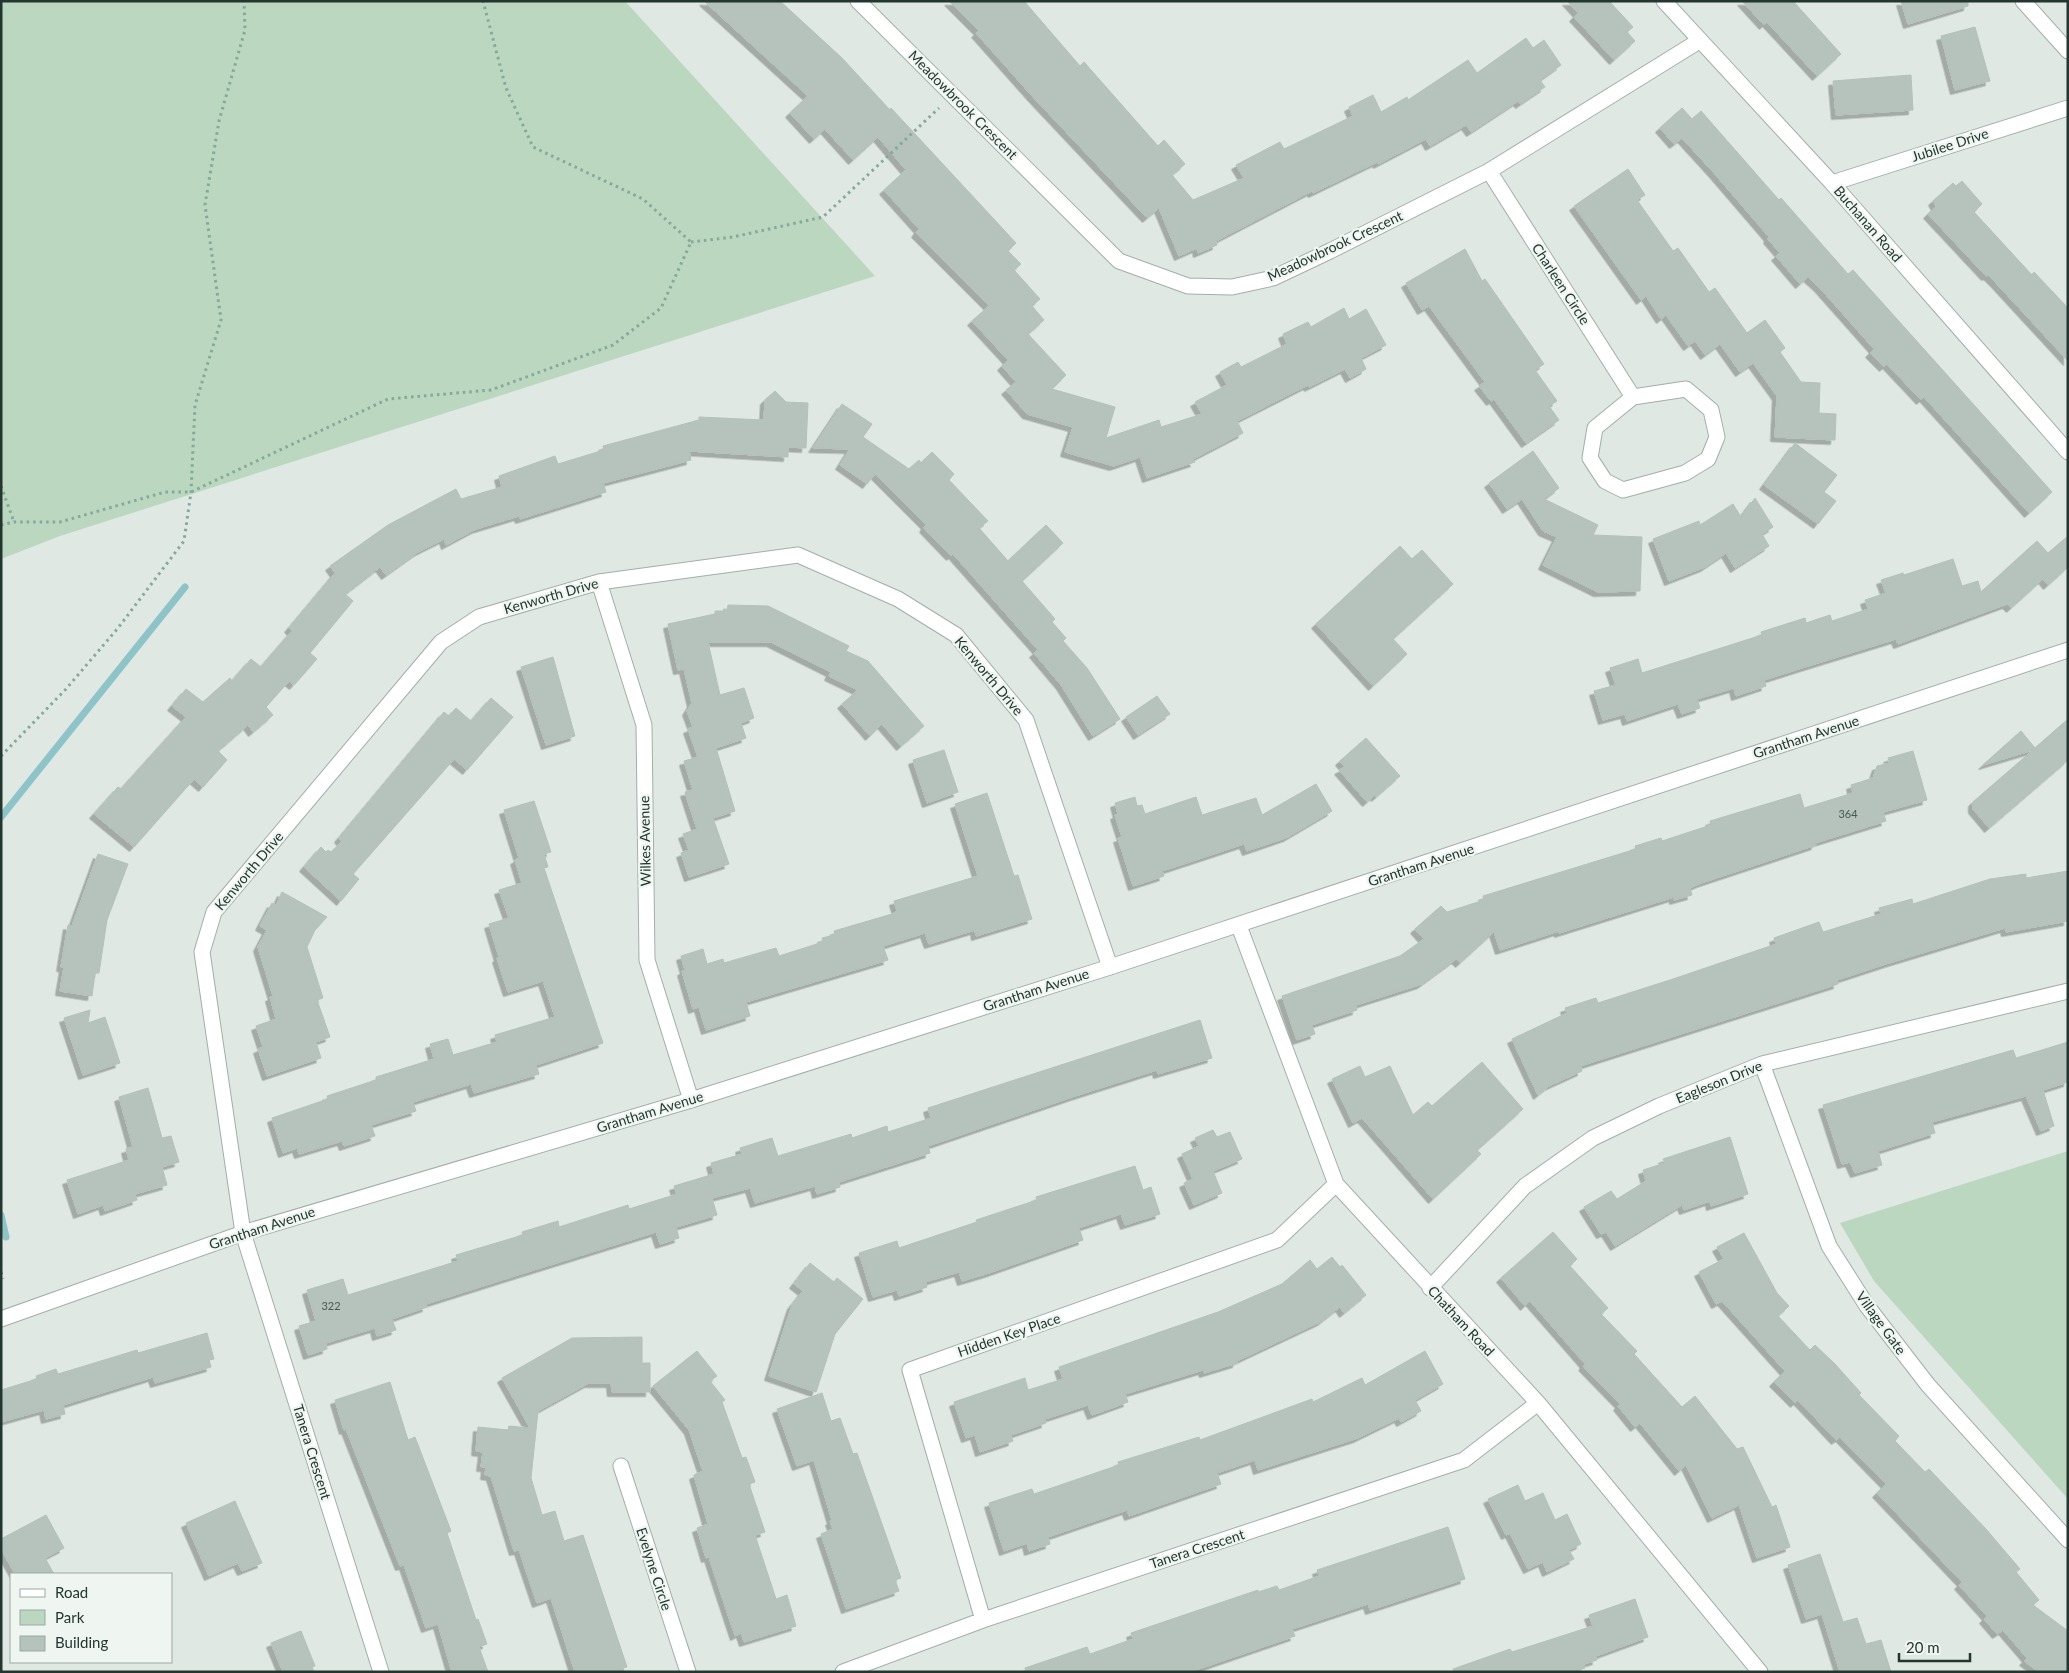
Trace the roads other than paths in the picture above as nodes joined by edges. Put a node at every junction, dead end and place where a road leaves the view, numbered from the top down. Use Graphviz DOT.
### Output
graph roads {
  1 [pos="858,1"];
  2 [pos="1664,1"];
  3 [pos="2023,1"];
  4 [pos="1699,41"];
  5 [pos="2068,51"];
  6 [pos="2068,108"];
  7 [pos="1489,172"];
  8 [pos="1832,183"];
  9 [pos="1633,397"];
  10 [pos="2068,452"];
  11 [pos="599,582"];
  12 [pos="2068,650"];
  13 [pos="1239,926"];
  14 [pos="1110,967"];
  15 [pos="2068,991"];
  16 [pos="1762,1064"];
  17 [pos="691,1100"];
  18 [pos="1336,1184"];
  19 [pos="243,1233"];
  20 [pos="1430,1288"];
  21 [pos="1,1319"];
  22 [pos="1538,1403"];
  23 [pos="621,1466"];
  24 [pos="2068,1540"];
  25 [pos="984,1620"];
  26 [pos="381,1672"];
  27 [pos="688,1672"];
  28 [pos="843,1672"];
  29 [pos="1760,1672"];
  1 -- 7 [label="street, Meadowbrook Crescent"];
  2 -- 4 [label="street, Buchanan Road"];
  3 -- 5 [label="street"];
  4 -- 7 [label="street, Meadowbrook Crescent"];
  4 -- 8 [label="street, Buchanan Road"];
  6 -- 8 [label="street, Jubilee Drive"];
  7 -- 9 [label="street, Charleen Circle"];
  8 -- 10 [label="street, Buchanan Road"];
  9 -- 9 [label="street"];
  11 -- 14 [label="street, Kenworth Drive"];
  11 -- 17 [label="street, Wilkes Avenue"];
  11 -- 19 [label="street, Kenworth Drive"];
  12 -- 13 [label="street, Grantham Avenue"];
  13 -- 14 [label="street, Grantham Avenue"];
  13 -- 18 [label="street, Chatham Road"];
  14 -- 17 [label="street, Grantham Avenue"];
  15 -- 16 [label="street, Eagleson Drive"];
  16 -- 20 [label="street, Eagleson Drive"];
  16 -- 24 [label="street, Village Gate"];
  17 -- 19 [label="street, Grantham Avenue"];
  18 -- 20 [label="street, Chatham Road"];
  18 -- 25 [label="street, Hidden Key Place"];
  19 -- 21 [label="street, Grantham Avenue"];
  19 -- 26 [label="street, Tanera Crescent"];
  20 -- 22 [label="street, Chatham Road"];
  22 -- 25 [label="street, Tanera Crescent"];
  22 -- 29 [label="street, Chatham Road"];
  23 -- 27 [label="street, Evelyne Circle"];
  25 -- 28 [label="street, Tanera Crescent"];
}
